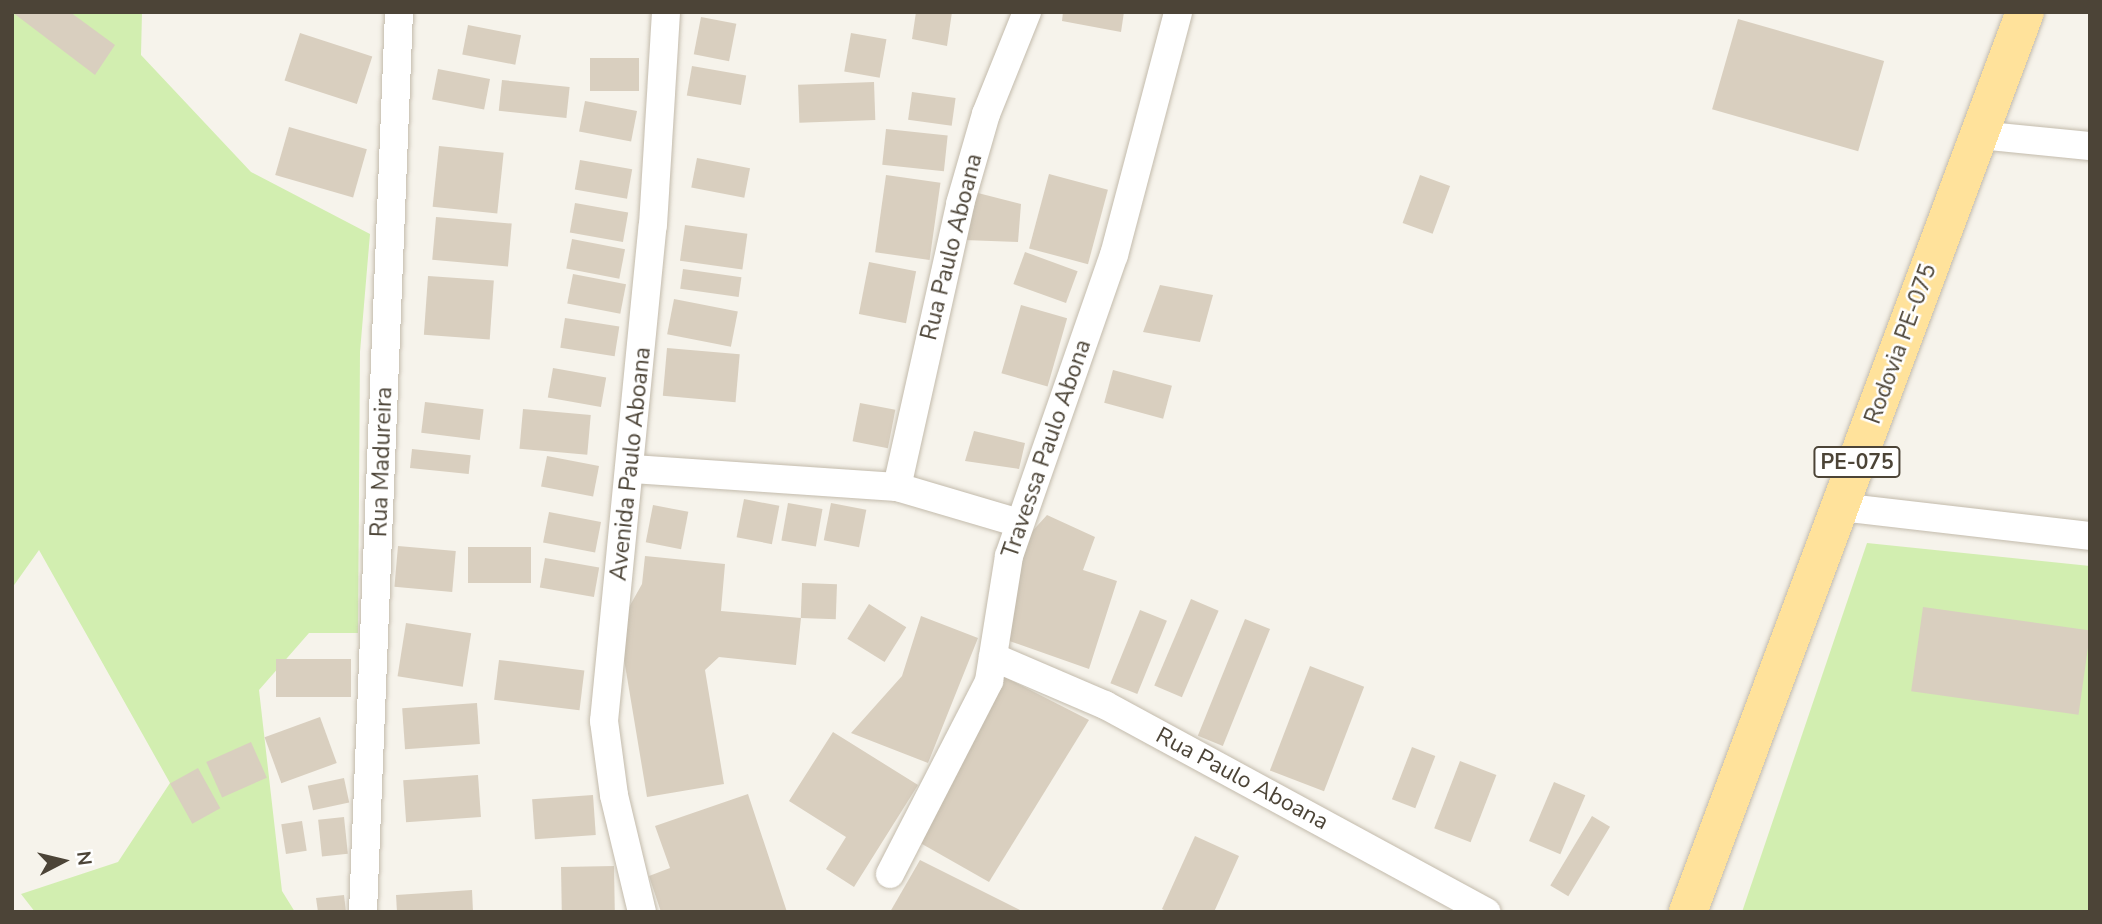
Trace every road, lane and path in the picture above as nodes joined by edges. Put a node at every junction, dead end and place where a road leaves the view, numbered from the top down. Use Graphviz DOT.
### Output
graph roads {
  1 [pos="399,12"];
  2 [pos="666,12"];
  3 [pos="1027,12"];
  4 [pos="1178,12"];
  5 [pos="2025,12"];
  6 [pos="1979,135"];
  7 [pos="2090,146"];
  8 [pos="632,469"];
  9 [pos="897,487"];
  10 [pos="1840,507"];
  11 [pos="1019,523"];
  12 [pos="2090,537"];
  13 [pos="993,657"];
  14 [pos="890,874"];
  15 [pos="363,912"];
  16 [pos="642,912"];
  17 [pos="1486,912"];
  18 [pos="1688,912"];
  1 -- 15 [label="street, Rua Madureira"];
  2 -- 8 [label="street, Avenida Paulo Aboana"];
  3 -- 9 [label="street, Rua Paulo Aboana"];
  4 -- 11 [label="street, Travessa Paulo Abona"];
  5 -- 6 [label="main road, Rodovia PE-075 / PE-075"];
  6 -- 7 [label="street"];
  6 -- 10 [label="main road, Rodovia PE-075 / PE-075"];
  8 -- 9 [label="street"];
  8 -- 16 [label="street, Avenida Paulo Aboana"];
  9 -- 11 [label="street"];
  10 -- 12 [label="street"];
  10 -- 18 [label="main road, Rodovia PE-075 / PE-075"];
  11 -- 13 [label="street, Travessa Paulo Abona"];
  13 -- 14 [label="street, Travessa Paulo Abona"];
  13 -- 17 [label="street, Rua Paulo Aboana"];
}
